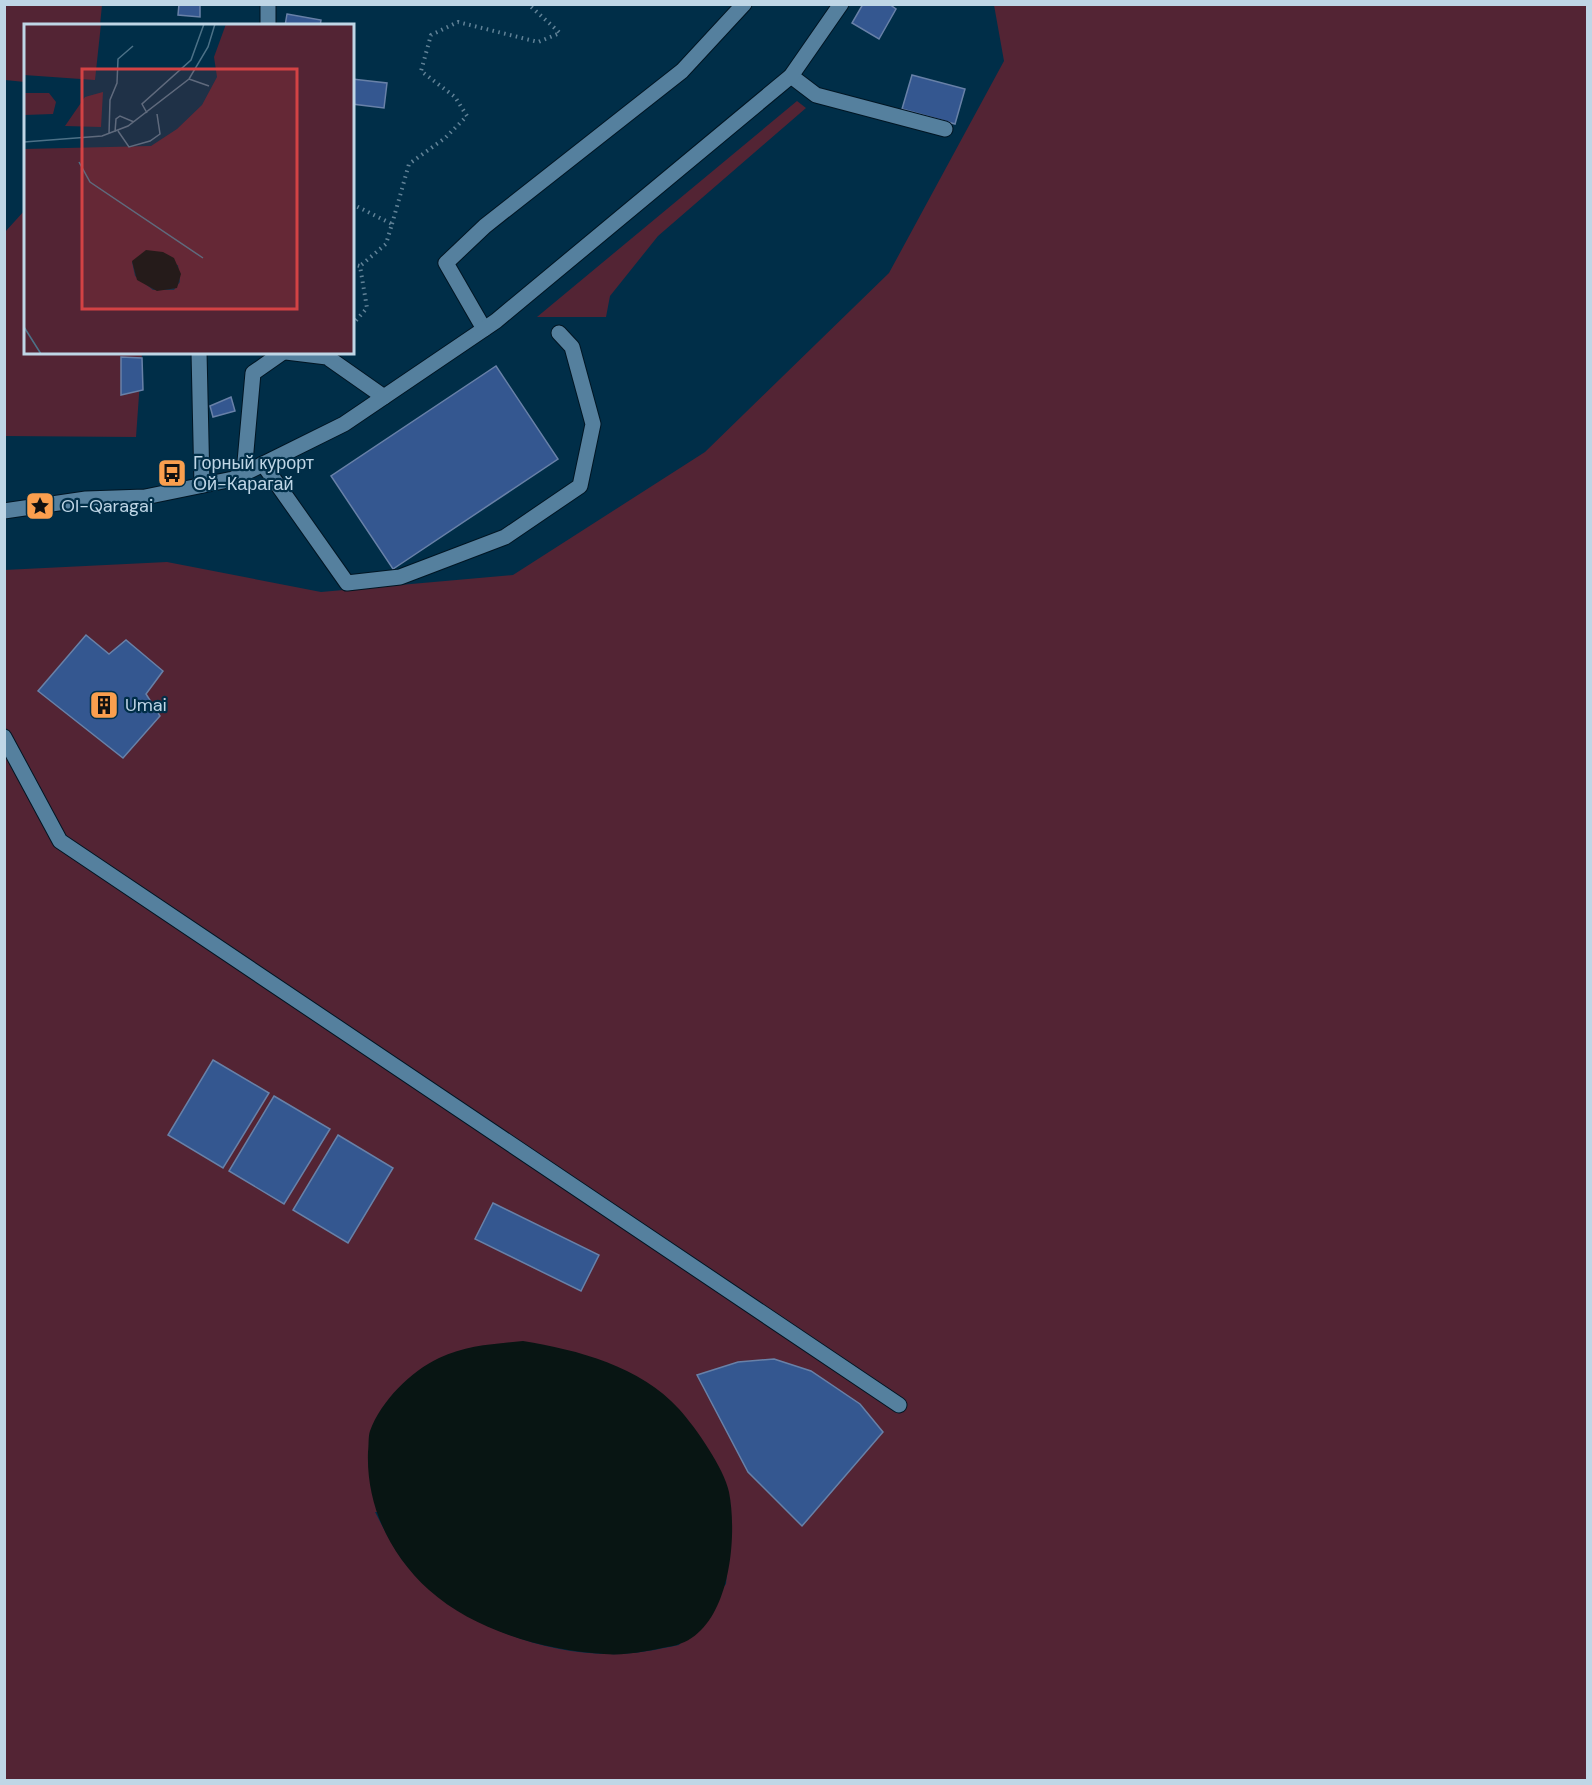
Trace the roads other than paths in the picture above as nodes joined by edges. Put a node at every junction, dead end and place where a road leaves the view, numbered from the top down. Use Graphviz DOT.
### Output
graph roads {
  1 [pos="268,4"];
  2 [pos="744,4"];
  3 [pos="841,4"];
  4 [pos="268,24"];
  5 [pos="791,76"];
  6 [pos="945,129"];
  7 [pos="484,329"];
  8 [pos="559,333"];
  9 [pos="199,354"];
  10 [pos="282,354"];
  11 [pos="302,354"];
  12 [pos="384,397"];
  13 [pos="263,464"];
  14 [pos="244,473"];
  15 [pos="202,485"];
  16 [pos="4,511"];
  17 [pos="4,737"];
  18 [pos="899,1405"];
  1 -- 4 [label="street"];
  2 -- 7 [label="street"];
  3 -- 5 [label="street"];
  5 -- 6 [label="street"];
  5 -- 7 [label="street"];
  7 -- 12 [label="street"];
  8 -- 13 [label="street"];
  9 -- 15 [label="street"];
  10 -- 14 [label="street"];
  11 -- 12 [label="street"];
  12 -- 13 [label="street"];
  13 -- 14 [label="street"];
  14 -- 15 [label="street"];
  15 -- 16 [label="street"];
  17 -- 18 [label="street"];
}
